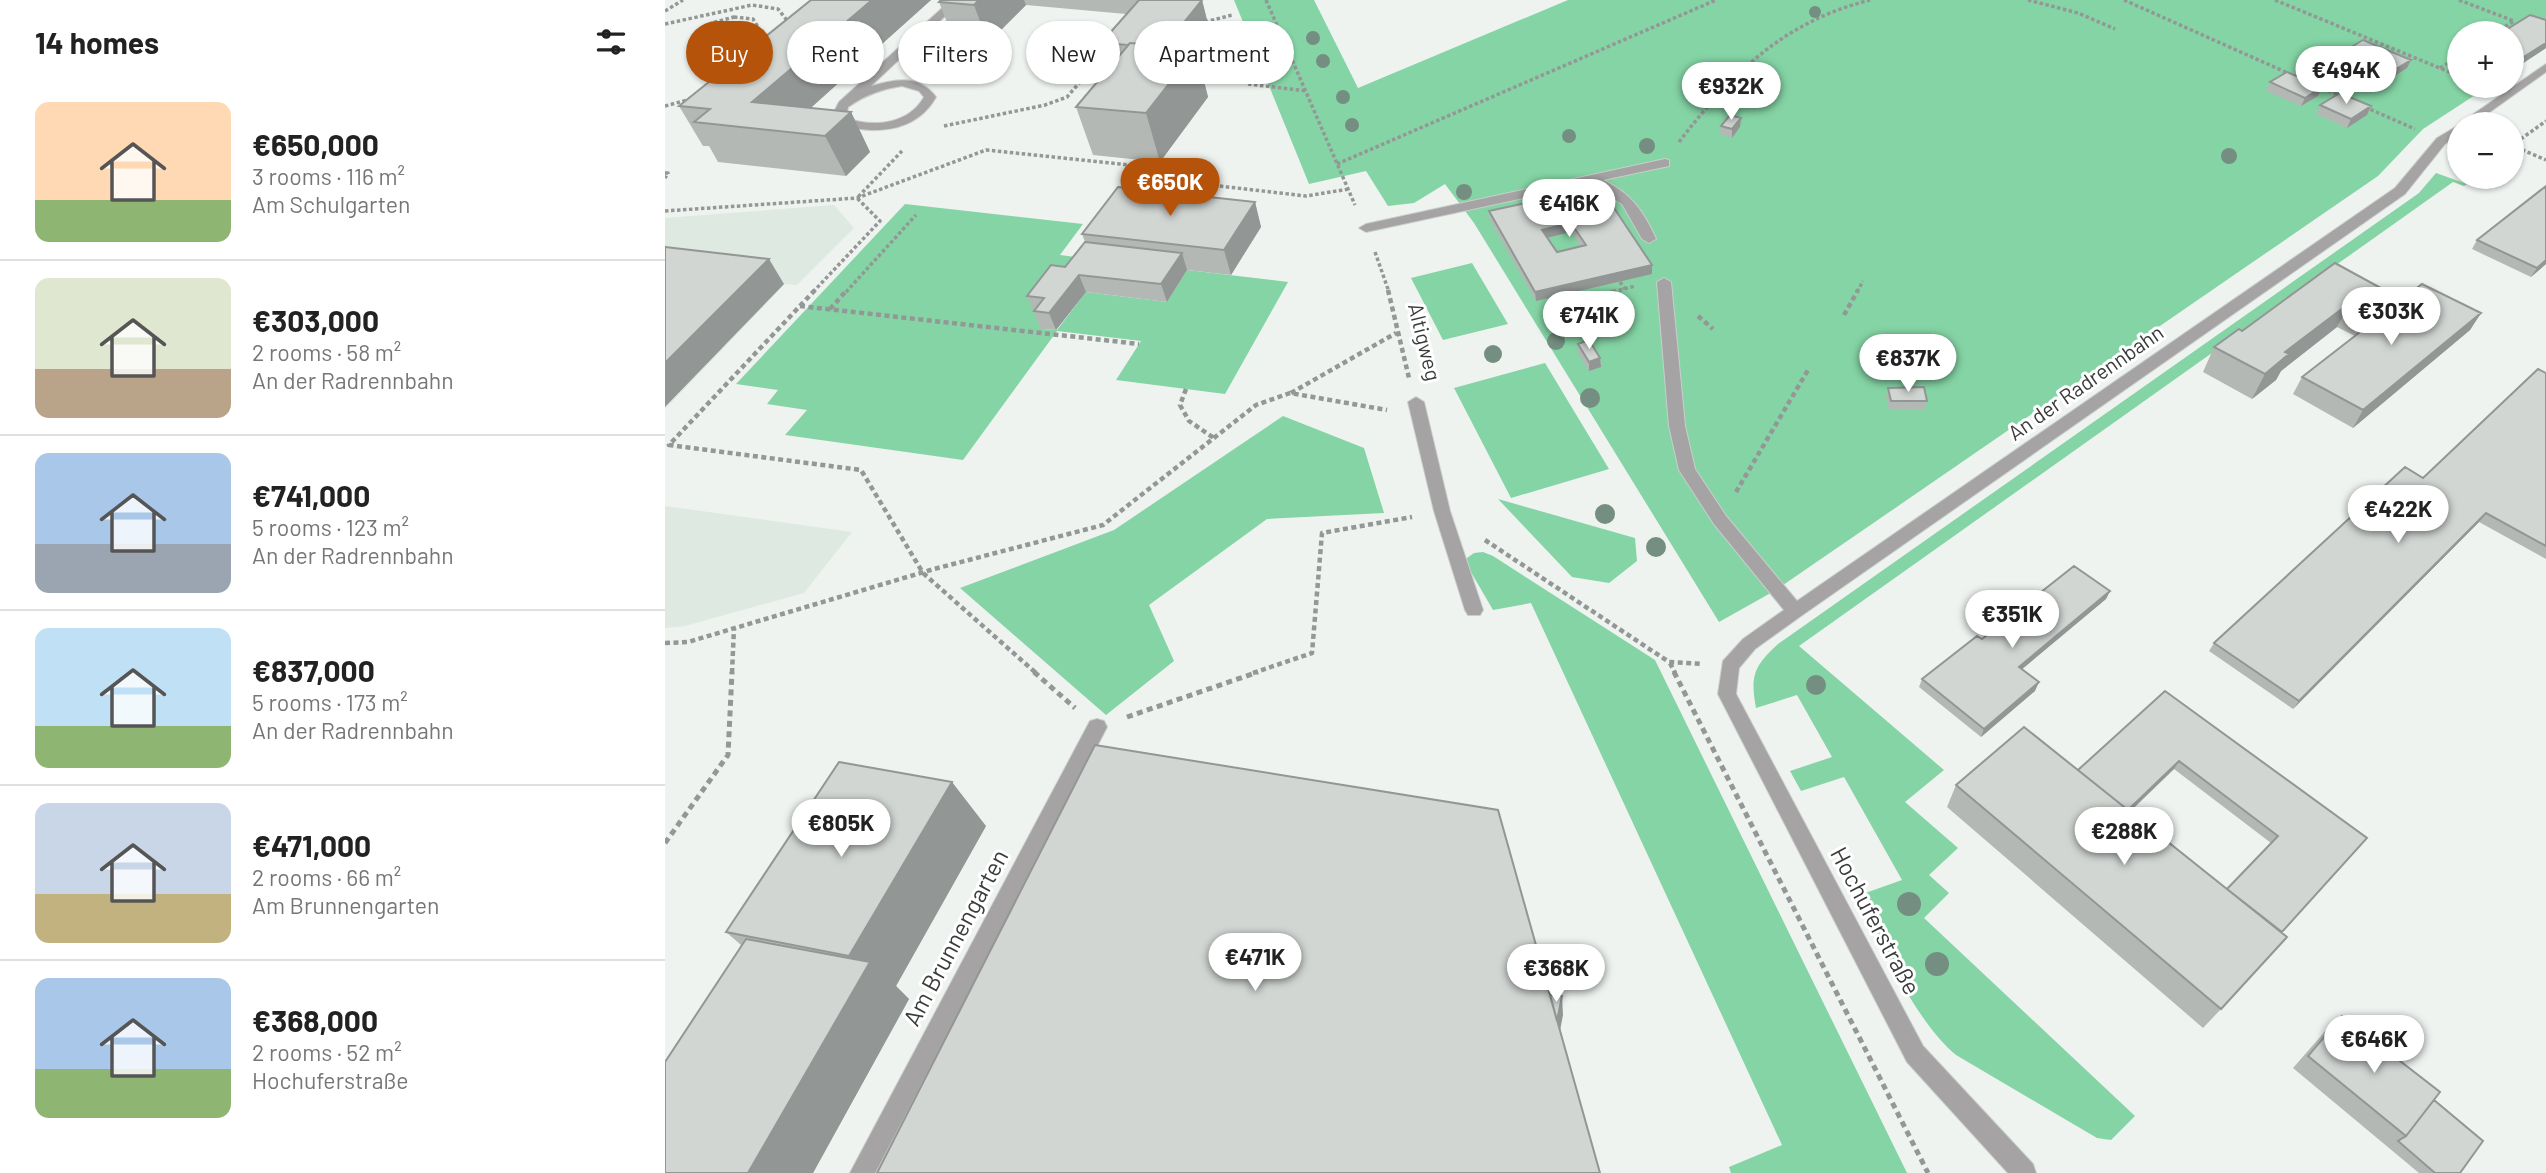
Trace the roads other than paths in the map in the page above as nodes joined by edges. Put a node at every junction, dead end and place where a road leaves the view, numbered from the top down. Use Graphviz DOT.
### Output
graph roads {
  1 [pos="957,0"];
  2 [pos="2546,67"];
  3 [pos="843,105"];
  4 [pos="2482,112"];
  5 [pos="2447,137"];
  6 [pos="1665,163"];
  7 [pos="1588,179"];
  8 [pos="1366,228"];
  9 [pos="1649,239"];
  10 [pos="1664,282"];
  11 [pos="1418,409"];
  12 [pos="1473,610"];
  13 [pos="1794,611"];
  14 [pos="1730,666"];
  15 [pos="1097,727"];
  16 [pos="862,1173"];
  17 [pos="2024,1173"];
  1 -- 3 [label="street"];
  2 -- 4 [label="street"];
  3 -- 3 [label="street"];
  5 -- 13 [label="street, An der Radrennbahn"];
  6 -- 7 [label="street"];
  7 -- 8 [label="street"];
  7 -- 9 [label="street"];
  10 -- 13 [label="street"];
  11 -- 12 [label="street"];
  13 -- 14 [label="street, An der Radrennbahn"];
  14 -- 17 [label="street, Hochuferstraße"];
  15 -- 16 [label="street, Am Brunnengarten"];
}
